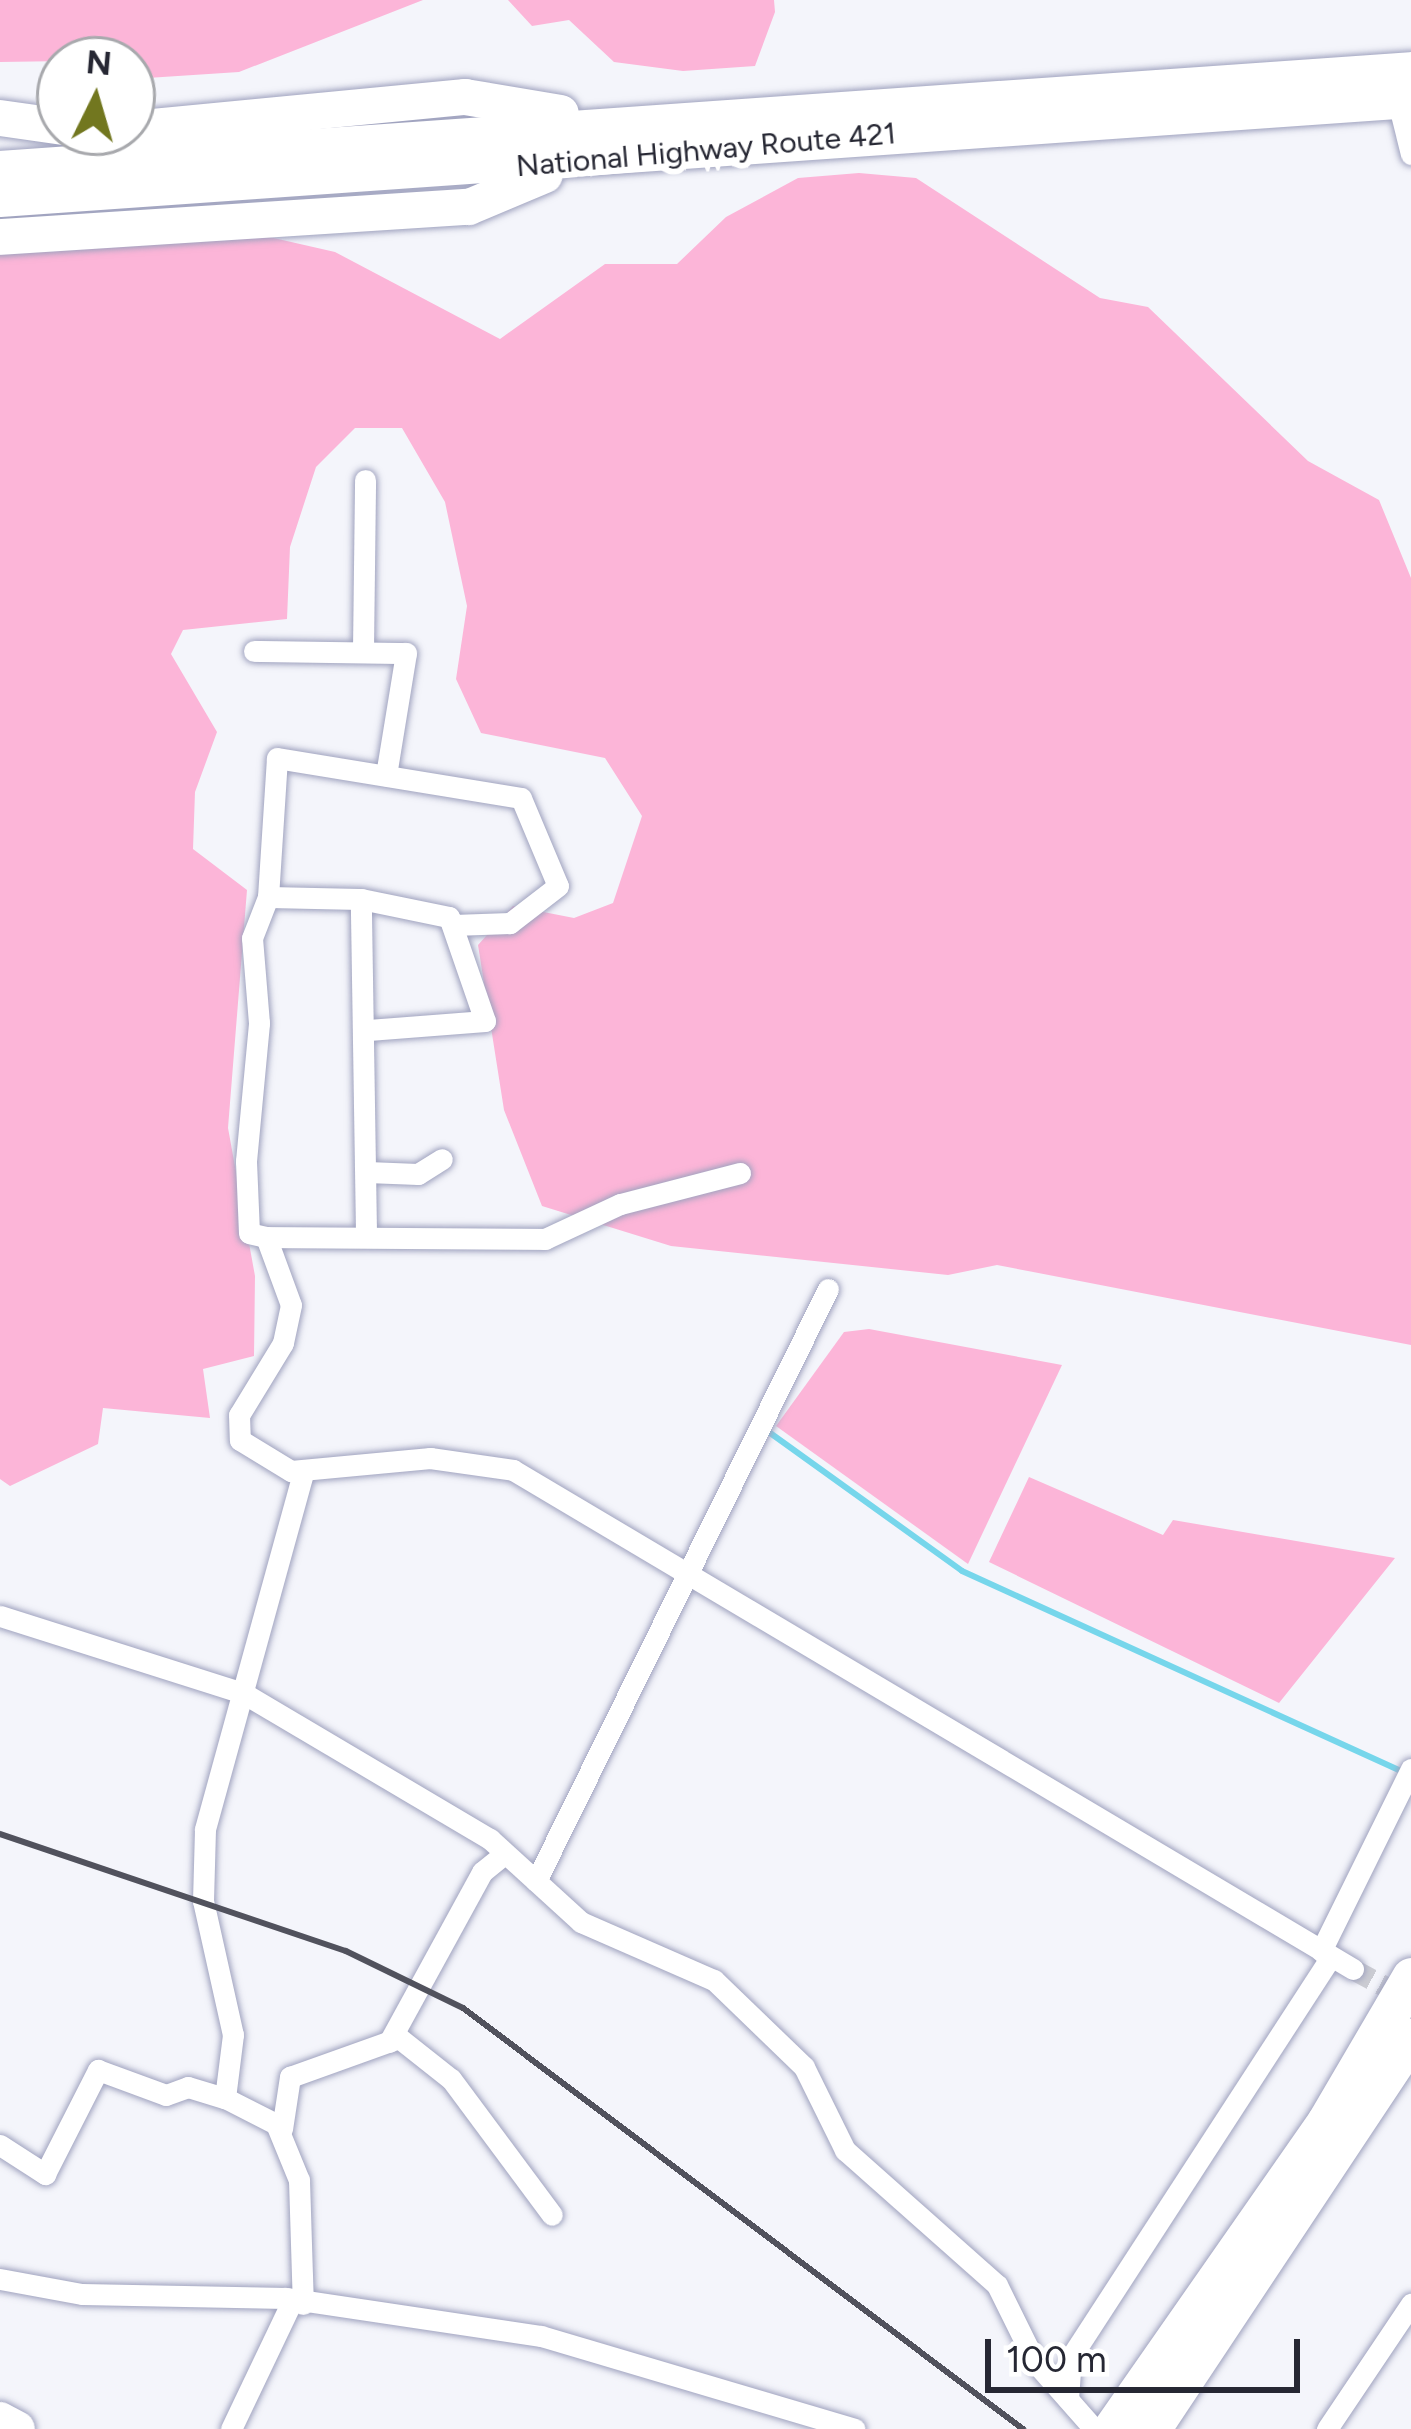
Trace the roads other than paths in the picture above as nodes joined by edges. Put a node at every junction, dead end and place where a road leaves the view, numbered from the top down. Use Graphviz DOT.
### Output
graph roads {
  1 [pos="1402,86"];
  2 [pos="0,118"];
  3 [pos="156,127"];
  4 [pos="36,128"];
  5 [pos="602,141"];
  6 [pos="334,147"];
  7 [pos="1411,154"];
  8 [pos="0,170"];
  9 [pos="512,176"];
  10 [pos="0,199"];
  11 [pos="0,236"];
  12 [pos="365,480"];
  13 [pos="363,650"];
  14 [pos="254,651"];
  15 [pos="386,775"];
  16 [pos="268,897"];
  17 [pos="361,898"];
  18 [pos="453,925"];
  19 [pos="368,1030"];
  20 [pos="442,1159"];
  21 [pos="367,1172"];
  22 [pos="740,1174"];
  23 [pos="366,1232"];
  24 [pos="266,1237"];
  25 [pos="828,1289"];
  26 [pos="303,1472"];
  27 [pos="684,1572"];
  28 [pos="0,1616"];
  29 [pos="243,1693"];
  30 [pos="1411,1768"];
  31 [pos="504,1854"];
  32 [pos="536,1881"];
  33 [pos="1326,1954"];
  34 [pos="1353,1969"];
  35 [pos="1411,1977"];
  36 [pos="1411,2038"];
  37 [pos="389,2042"];
  38 [pos="224,2098"];
  39 [pos="283,2128"];
  40 [pos="0,2145"];
  41 [pos="552,2215"];
  42 [pos="0,2279"];
  43 [pos="297,2303"];
  44 [pos="1411,2304"];
  45 [pos="1069,2400"];
  46 [pos="0,2420"];
  47 [pos="17,2429"];
  48 [pos="231,2429"];
  49 [pos="855,2429"];
  50 [pos="1094,2429"];
  51 [pos="1112,2429"];
  52 [pos="1151,2429"];
  53 [pos="1328,2429"];
  1 -- 5 [label="main road, National Highway Route 421"];
  1 -- 7 [label="street"];
  2 -- 4 [label="main road"];
  3 -- 5 [label="main road"];
  5 -- 6 [label="main road, National Highway Route 421"];
  5 -- 9 [label="main road, National Highway Route 421"];
  6 -- 8 [label="main road, National Highway Route 421"];
  6 -- 9 [label="main road"];
  9 -- 10 [label="main road, National Highway Route 421"];
  9 -- 11 [label="main road"];
  12 -- 13 [label="street"];
  13 -- 14 [label="street"];
  13 -- 15 [label="street"];
  15 -- 16 [label="street"];
  15 -- 18 [label="street"];
  16 -- 17 [label="street"];
  16 -- 24 [label="street"];
  17 -- 18 [label="street"];
  17 -- 19 [label="street"];
  18 -- 19 [label="street"];
  19 -- 21 [label="street"];
  20 -- 21 [label="street"];
  21 -- 23 [label="street"];
  22 -- 23 [label="street"];
  23 -- 24 [label="street"];
  24 -- 26 [label="street"];
  25 -- 27 [label="street"];
  26 -- 27 [label="street"];
  26 -- 29 [label="street"];
  27 -- 32 [label="street"];
  27 -- 33 [label="street"];
  28 -- 29 [label="street"];
  29 -- 31 [label="street"];
  29 -- 38 [label="street"];
  30 -- 33 [label="street"];
  31 -- 32 [label="street"];
  31 -- 37 [label="street"];
  32 -- 45 [label="street"];
  33 -- 34 [label="street"];
  33 -- 45 [label="street"];
  35 -- 51 [label="highway"];
  36 -- 52 [label="highway"];
  37 -- 39 [label="street"];
  37 -- 41 [label="street"];
  38 -- 39 [label="street"];
  38 -- 40 [label="street"];
  39 -- 43 [label="street"];
  42 -- 43 [label="street"];
  43 -- 48 [label="street"];
  43 -- 49 [label="street"];
  44 -- 53 [label="street"];
  45 -- 50 [label="street"];
  46 -- 47 [label="main road"];
}
